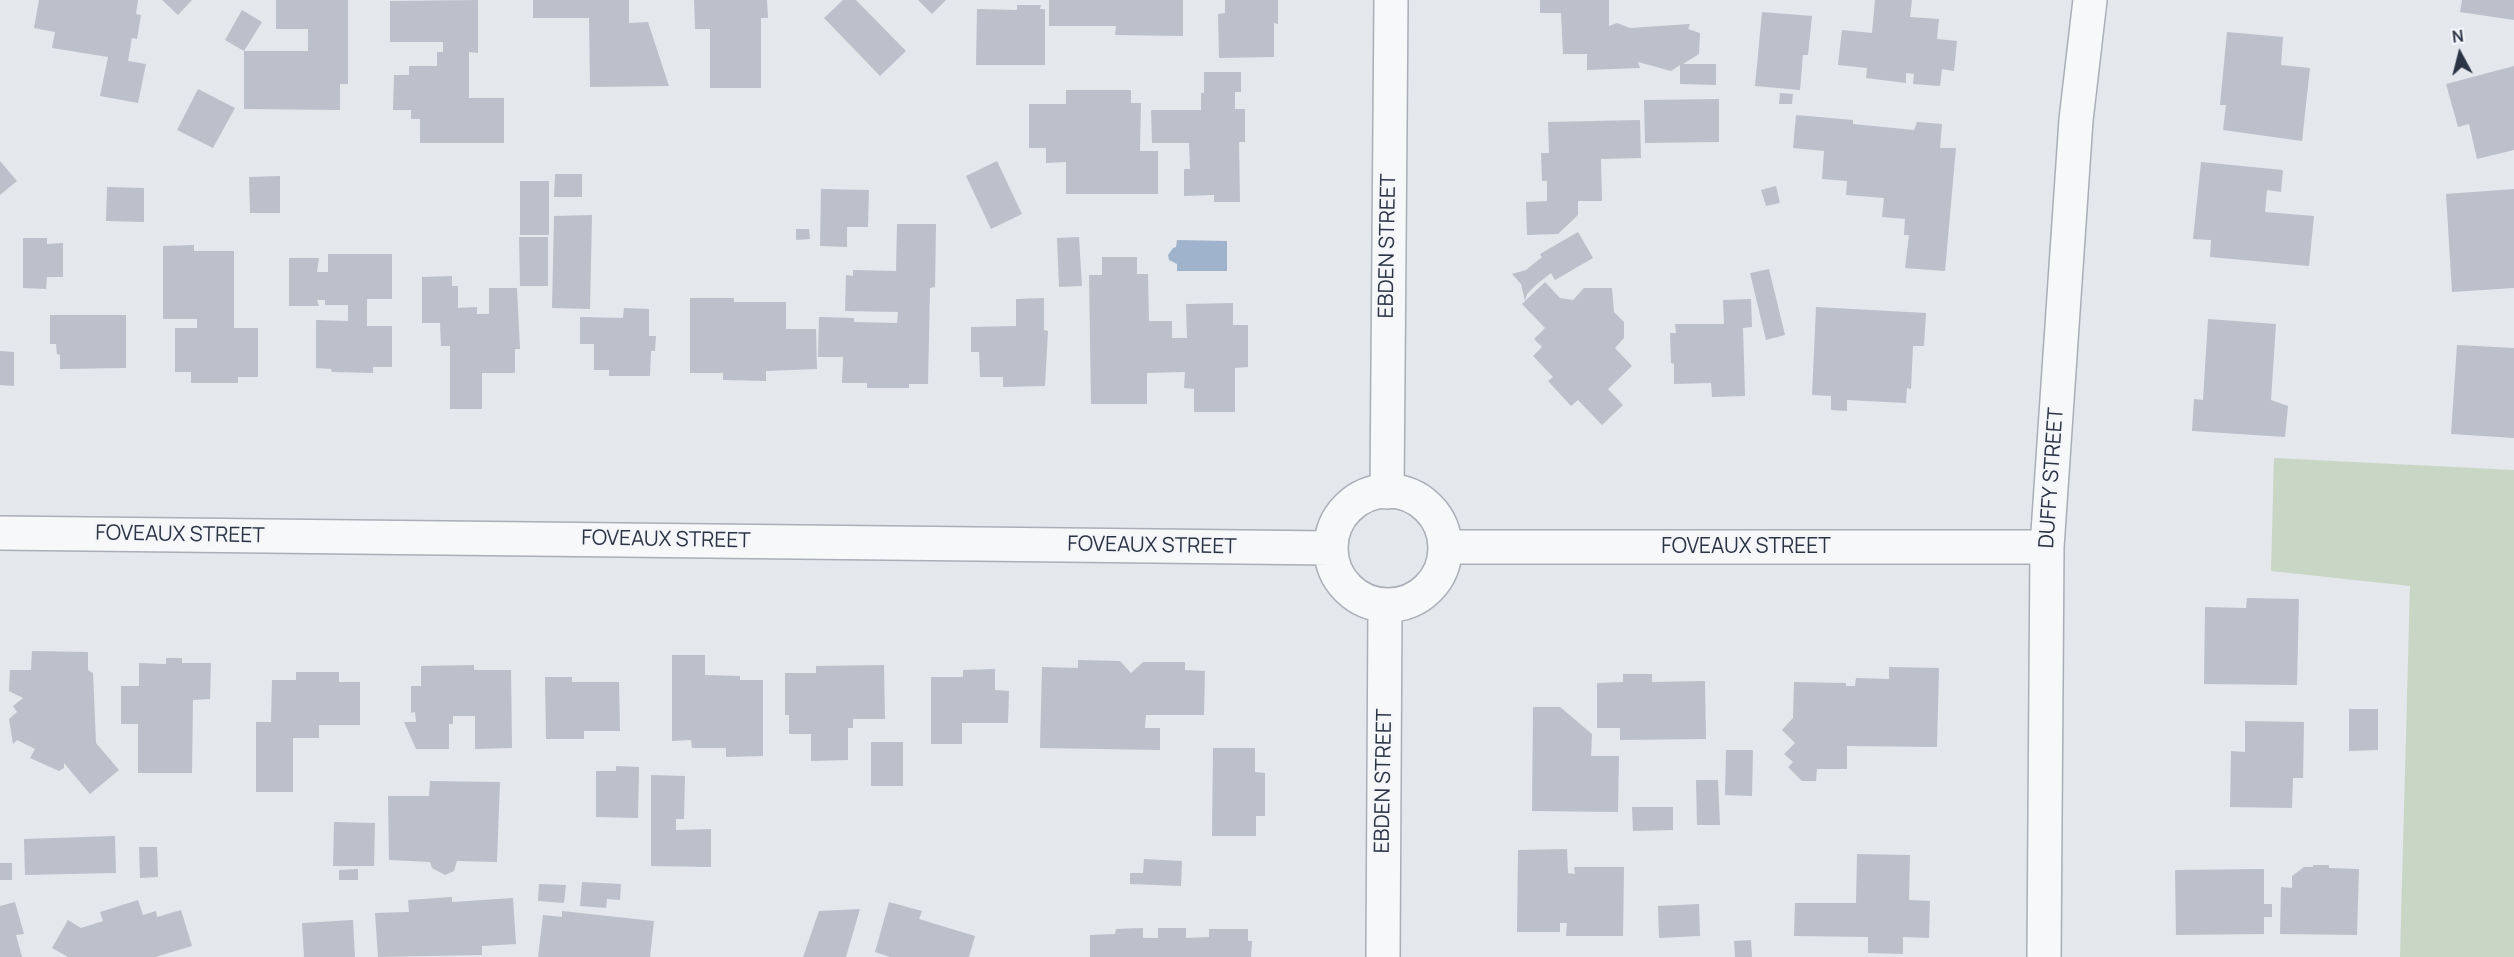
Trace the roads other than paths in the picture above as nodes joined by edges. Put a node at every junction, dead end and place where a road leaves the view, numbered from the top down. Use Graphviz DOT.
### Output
graph roads {
  1 [pos="1391,0"];
  2 [pos="2090,0"];
  3 [pos="1387,492"];
  4 [pos="0,533"];
  5 [pos="1446,547"];
  6 [pos="2048,547"];
  7 [pos="1331,548"];
  8 [pos="1385,605"];
  9 [pos="1383,957"];
  10 [pos="2044,957"];
  1 -- 3 [label="street, EBDEN STREET"];
  2 -- 6 [label="street, DUFFY STREET"];
  3 -- 5 [label="street"];
  3 -- 7 [label="street"];
  4 -- 7 [label="street, FOVEAUX STREET"];
  5 -- 6 [label="street, FOVEAUX STREET"];
  5 -- 8 [label="street"];
  6 -- 10 [label="street, DUFFY STREET"];
  7 -- 8 [label="street"];
  8 -- 9 [label="street, EBDEN STREET"];
}
